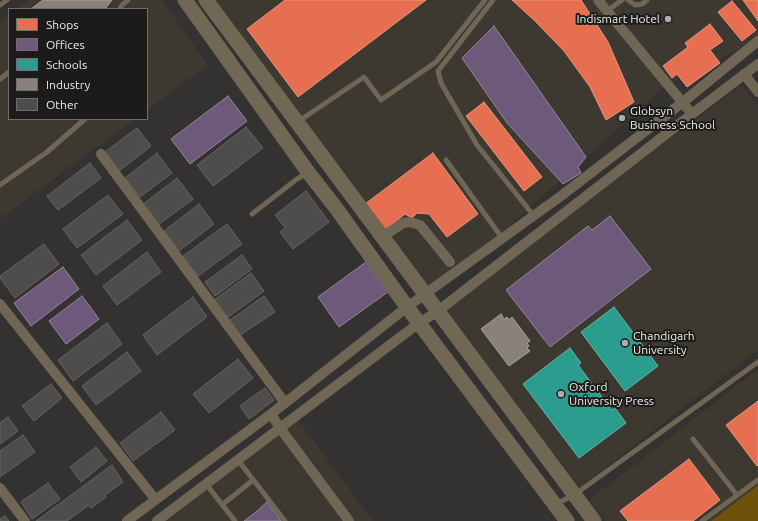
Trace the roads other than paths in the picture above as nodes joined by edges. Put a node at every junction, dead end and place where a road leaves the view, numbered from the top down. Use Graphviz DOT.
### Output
graph roads {
  1 [pos="7,0"];
  2 [pos="128,0"];
  3 [pos="185,0"];
  4 [pos="206,0"];
  5 [pos="485,0"];
  6 [pos="493,0"];
  7 [pos="598,0"];
  8 [pos="622,0"];
  9 [pos="628,0"];
  10 [pos="647,0"];
  11 [pos="0,5"];
  12 [pos="120,8"];
  13 [pos="607,11"];
  14 [pos="758,41"];
  15 [pos="758,64"];
  16 [pos="8,73"];
  17 [pos="744,74"];
  18 [pos="0,79"];
  19 [pos="758,92"];
  20 [pos="683,102"];
  21 [pos="692,114"];
  22 [pos="84,120"];
  23 [pos="297,122"];
  24 [pos="101,154"];
  25 [pos="446,160"];
  26 [pos="308,172"];
  27 [pos="0,185"];
  28 [pos="252,214"];
  29 [pos="534,216"];
  30 [pos="382,237"];
  31 [pos="502,238"];
  32 [pos="450,262"];
  33 [pos="426,294"];
  34 [pos="0,304"];
  35 [pos="408,307"];
  36 [pos="438,311"];
  37 [pos="420,323"];
  38 [pos="758,362"];
  39 [pos="285,403"];
  40 [pos="271,414"];
  41 [pos="280,428"];
  42 [pos="693,439"];
  43 [pos="238,460"];
  44 [pos="254,480"];
  45 [pos="758,480"];
  46 [pos="206,484"];
  47 [pos="0,488"];
  48 [pos="574,495"];
  49 [pos="737,495"];
  50 [pos="155,499"];
  51 [pos="222,504"];
  52 [pos="555,505"];
  53 [pos="141,517"];
  54 [pos="25,521"];
  55 [pos="127,521"];
  56 [pos="157,521"];
  57 [pos="236,521"];
  58 [pos="285,521"];
  59 [pos="349,521"];
  60 [pos="567,521"];
  61 [pos="594,521"];
  62 [pos="702,521"];
  1 -- 11 [label="lane"];
  2 -- 12 [label="lane"];
  3 -- 26 [label="main road"];
  4 -- 23 [label="main road"];
  5 -- 23 [label="lane"];
  6 -- 29 [label="lane"];
  7 -- 13 [label="street"];
  8 -- 13 [label="lane"];
  9 -- 10 [label="lane"];
  13 -- 20 [label="street"];
  14 -- 20 [label="street"];
  15 -- 17 [label="street"];
  16 -- 18 [label="lane"];
  17 -- 19 [label="street"];
  17 -- 21 [label="street"];
  20 -- 21 [label="street"];
  20 -- 29 [label="street"];
  21 -- 36 [label="street"];
  22 -- 27 [label="lane"];
  23 -- 30 [label="main road"];
  24 -- 39 [label="street"];
  25 -- 31 [label="lane"];
  26 -- 28 [label="lane"];
  26 -- 35 [label="main road"];
  29 -- 31 [label="street"];
  30 -- 32 [label="street"];
  30 -- 33 [label="main road"];
  31 -- 33 [label="street"];
  33 -- 35 [label="street"];
  33 -- 36 [label="main road"];
  34 -- 50 [label="street"];
  35 -- 37 [label="main road"];
  35 -- 39 [label="street"];
  36 -- 37 [label="street"];
  36 -- 48 [label="main road"];
  37 -- 41 [label="street"];
  37 -- 52 [label="main road"];
  38 -- 48 [label="lane"];
  39 -- 40 [label="street"];
  40 -- 41 [label="street"];
  40 -- 50 [label="street"];
  41 -- 43 [label="street"];
  41 -- 59 [label="street"];
  42 -- 49 [label="lane"];
  43 -- 44 [label="lane"];
  43 -- 46 [label="street"];
  44 -- 51 [label="lane"];
  44 -- 58 [label="lane"];
  45 -- 49 [label="lane"];
  46 -- 51 [label="lane"];
  46 -- 56 [label="street"];
  47 -- 54 [label="street"];
  48 -- 52 [label="lane"];
  48 -- 61 [label="main road"];
  49 -- 62 [label="lane"];
  50 -- 53 [label="street"];
  51 -- 57 [label="lane"];
  52 -- 60 [label="main road"];
  53 -- 55 [label="street"];
}
